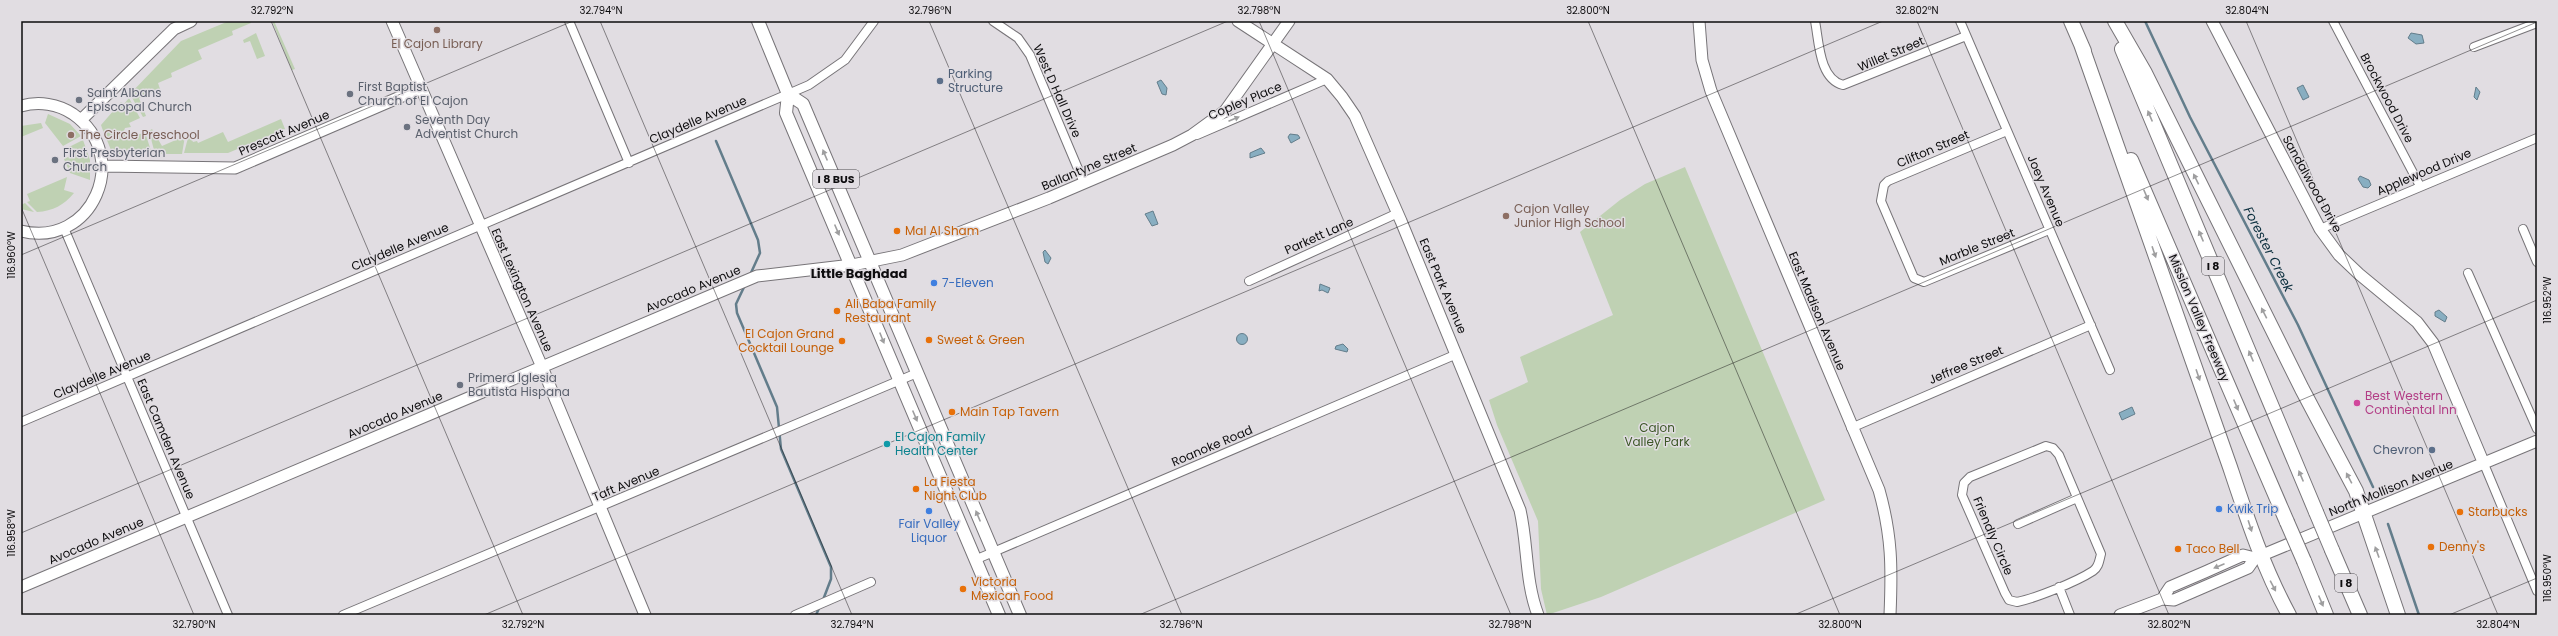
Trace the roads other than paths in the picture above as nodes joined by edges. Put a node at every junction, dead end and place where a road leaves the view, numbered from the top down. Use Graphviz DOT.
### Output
graph roads {
  1 [pos="191,21"];
  2 [pos="392,21"];
  3 [pos="569,21"];
  4 [pos="758,21"];
  5 [pos="874,21"];
  6 [pos="993,21"];
  7 [pos="1238,21"];
  8 [pos="1289,21"];
  9 [pos="1699,21"];
  10 [pos="1815,21"];
  11 [pos="1960,21"];
  12 [pos="2071,21"];
  13 [pos="2110,21"];
  14 [pos="2115,21"];
  15 [pos="2212,21"];
  16 [pos="2333,21"];
  17 [pos="2537,23"];
  18 [pos="1966,36"];
  19 [pos="1272,44"];
  20 [pos="2080,44"];
  21 [pos="2474,47"];
  22 [pos="1327,79"];
  23 [pos="421,88"];
  24 [pos="788,94"];
  25 [pos="21,106"];
  26 [pos="81,120"];
  27 [pos="2007,131"];
  28 [pos="2537,138"];
  29 [pos="1173,145"];
  30 [pos="629,163"];
  31 [pos="103,166"];
  32 [pos="1084,183"];
  33 [pos="2420,186"];
  34 [pos="1398,213"];
  35 [pos="479,226"];
  36 [pos="64,228"];
  37 [pos="2320,229"];
  38 [pos="2523,229"];
  39 [pos="2049,230"];
  40 [pos="21,231"];
  41 [pos="871,261"];
  42 [pos="2537,262"];
  43 [pos="852,265"];
  44 [pos="2468,273"];
  45 [pos="1914,278"];
  46 [pos="1249,280"];
  47 [pos="2091,325"];
  48 [pos="1457,354"];
  49 [pos="542,367"];
  50 [pos="2110,370"];
  51 [pos="917,373"];
  52 [pos="127,377"];
  53 [pos="899,381"];
  54 [pos="21,422"];
  55 [pos="1851,428"];
  56 [pos="2537,429"];
  57 [pos="2537,441"];
  58 [pos="2484,464"];
  59 [pos="2077,498"];
  60 [pos="601,508"];
  61 [pos="2364,514"];
  62 [pos="187,517"];
  63 [pos="2018,524"];
  64 [pos="993,552"];
  65 [pos="2258,557"];
  66 [pos="977,559"];
  67 [pos="2201,574"];
  68 [pos="871,582"];
  69 [pos="21,587"];
  70 [pos="2059,587"];
  71 [pos="2537,591"];
  72 [pos="2186,594"];
  73 [pos="2162,598"];
  74 [pos="228,615"];
  75 [pos="343,615"];
  76 [pos="645,615"];
  77 [pos="795,615"];
  78 [pos="999,615"];
  79 [pos="1020,615"];
  80 [pos="1538,615"];
  81 [pos="1890,615"];
  82 [pos="2070,615"];
  83 [pos="2120,615"];
  84 [pos="2289,615"];
  85 [pos="2326,615"];
  86 [pos="2360,615"];
  87 [pos="2398,615"];
  1 -- 26 [label="street"];
  2 -- 23 [label="street, East Lexington Avenue"];
  3 -- 30 [label="street"];
  4 -- 24 [label="main road, I 8 BUS"];
  5 -- 24 [label="street"];
  6 -- 32 [label="street, West D Hall Drive"];
  7 -- 19 [label="street, East Park Avenue"];
  8 -- 19 [label="street, Ballantyne Street"];
  9 -- 55 [label="street, East Madison Avenue"];
  10 -- 18 [label="street, Willet Street"];
  11 -- 18 [label="street, Joey Avenue"];
  12 -- 20 [label="highway, Mission Valley Freeway / I 8"];
  86 -- 13 [label="highway, I 8, one-way, bridge"];
  61 -- 14 [label="highway, one-way"];
  15 -- 37 [label="street, Sandalwood Drive"];
  16 -- 33 [label="street, Brockwood Drive"];
  17 -- 21 [label="street"];
  18 -- 27 [label="street, Joey Avenue"];
  19 -- 22 [label="street, East Park Avenue"];
  19 -- 29 [label="street, Ballantyne Street"];
  20 -- 65 [label="highway, one-way"];
  20 -- 85 [label="highway, Mission Valley Freeway / I 8, one-way, bridge"];
  29 -- 22 [label="street, Copley Place, one-way"];
  22 -- 34 [label="street, East Park Avenue"];
  23 -- 31 [label="street, Prescott Avenue"];
  23 -- 35 [label="street, East Lexington Avenue"];
  24 -- 30 [label="street, Claydelle Avenue"];
  41 -- 24 [label="main road, I 8 BUS, one-way"];
  24 -- 43 [label="main road, I 8 BUS, one-way"];
  25 -- 26 [label="street"];
  26 -- 31 [label="street"];
  27 -- 39 [label="street, Joey Avenue"];
  27 -- 45 [label="street, Clifton Street"];
  28 -- 33 [label="street, Applewood Drive"];
  29 -- 32 [label="street, Ballantyne Street"];
  30 -- 35 [label="street, Claydelle Avenue"];
  31 -- 36 [label="street"];
  32 -- 41 [label="street, Ballantyne Street"];
  33 -- 37 [label="street, Applewood Drive"];
  34 -- 46 [label="street, Parkett Lane"];
  34 -- 48 [label="street, East Park Avenue"];
  35 -- 49 [label="street, East Lexington Avenue"];
  35 -- 52 [label="street, Claydelle Avenue"];
  36 -- 40 [label="street"];
  36 -- 52 [label="street, East Camden Avenue"];
  37 -- 58 [label="street, Sandalwood Drive"];
  38 -- 42 [label="street"];
  39 -- 45 [label="street, Marble Street"];
  39 -- 47 [label="street, Joey Avenue"];
  41 -- 43 [label="street, Ballantyne Street"];
  41 -- 51 [label="main road, I 8 BUS"];
  43 -- 49 [label="street, Avocado Avenue"];
  43 -- 53 [label="main road, I 8 BUS, one-way"];
  44 -- 56 [label="street"];
  47 -- 50 [label="street, Joey Avenue"];
  47 -- 55 [label="street, Jeffree Street"];
  48 -- 64 [label="street, Roanoke Road"];
  48 -- 80 [label="street, East Park Avenue"];
  49 -- 60 [label="street, East Lexington Avenue"];
  49 -- 62 [label="street, Avocado Avenue"];
  51 -- 53 [label="street, Taft Avenue"];
  64 -- 51 [label="main road, I 8 BUS, one-way"];
  52 -- 54 [label="street, Claydelle Avenue"];
  52 -- 62 [label="street, East Camden Avenue"];
  53 -- 60 [label="street, Taft Avenue"];
  53 -- 66 [label="main road, I 8 BUS, one-way"];
  55 -- 81 [label="street, East Madison Avenue"];
  57 -- 58 [label="street, North Mollison Avenue"];
  58 -- 61 [label="street, North Mollison Avenue"];
  58 -- 71 [label="street"];
  59 -- 63 [label="street"];
  59 -- 70 [label="street, Friendly Circle"];
  59 -- 70 [label="street, Friendly Circle"];
  60 -- 75 [label="street, Taft Avenue"];
  60 -- 76 [label="street, East Lexington Avenue"];
  61 -- 65 [label="street, North Mollison Avenue"];
  87 -- 61 [label="highway, one-way"];
  62 -- 69 [label="street, Avocado Avenue"];
  62 -- 74 [label="street, East Camden Avenue"];
  64 -- 66 [label="street, Roanoke Road"];
  64 -- 79 [label="main road, I 8 BUS"];
  65 -- 67 [label="street, North Mollison Avenue, one-way"];
  65 -- 72 [label="street, North Mollison Avenue"];
  65 -- 84 [label="highway, one-way"];
  66 -- 78 [label="main road, I 8 BUS"];
  67 -- 72 [label="street"];
  67 -- 73 [label="street, North Mollison Avenue"];
  68 -- 77 [label="street"];
  70 -- 82 [label="street"];
  72 -- 73 [label="street, North Mollison Avenue"];
  73 -- 83 [label="street, North Mollison Avenue"];
}
